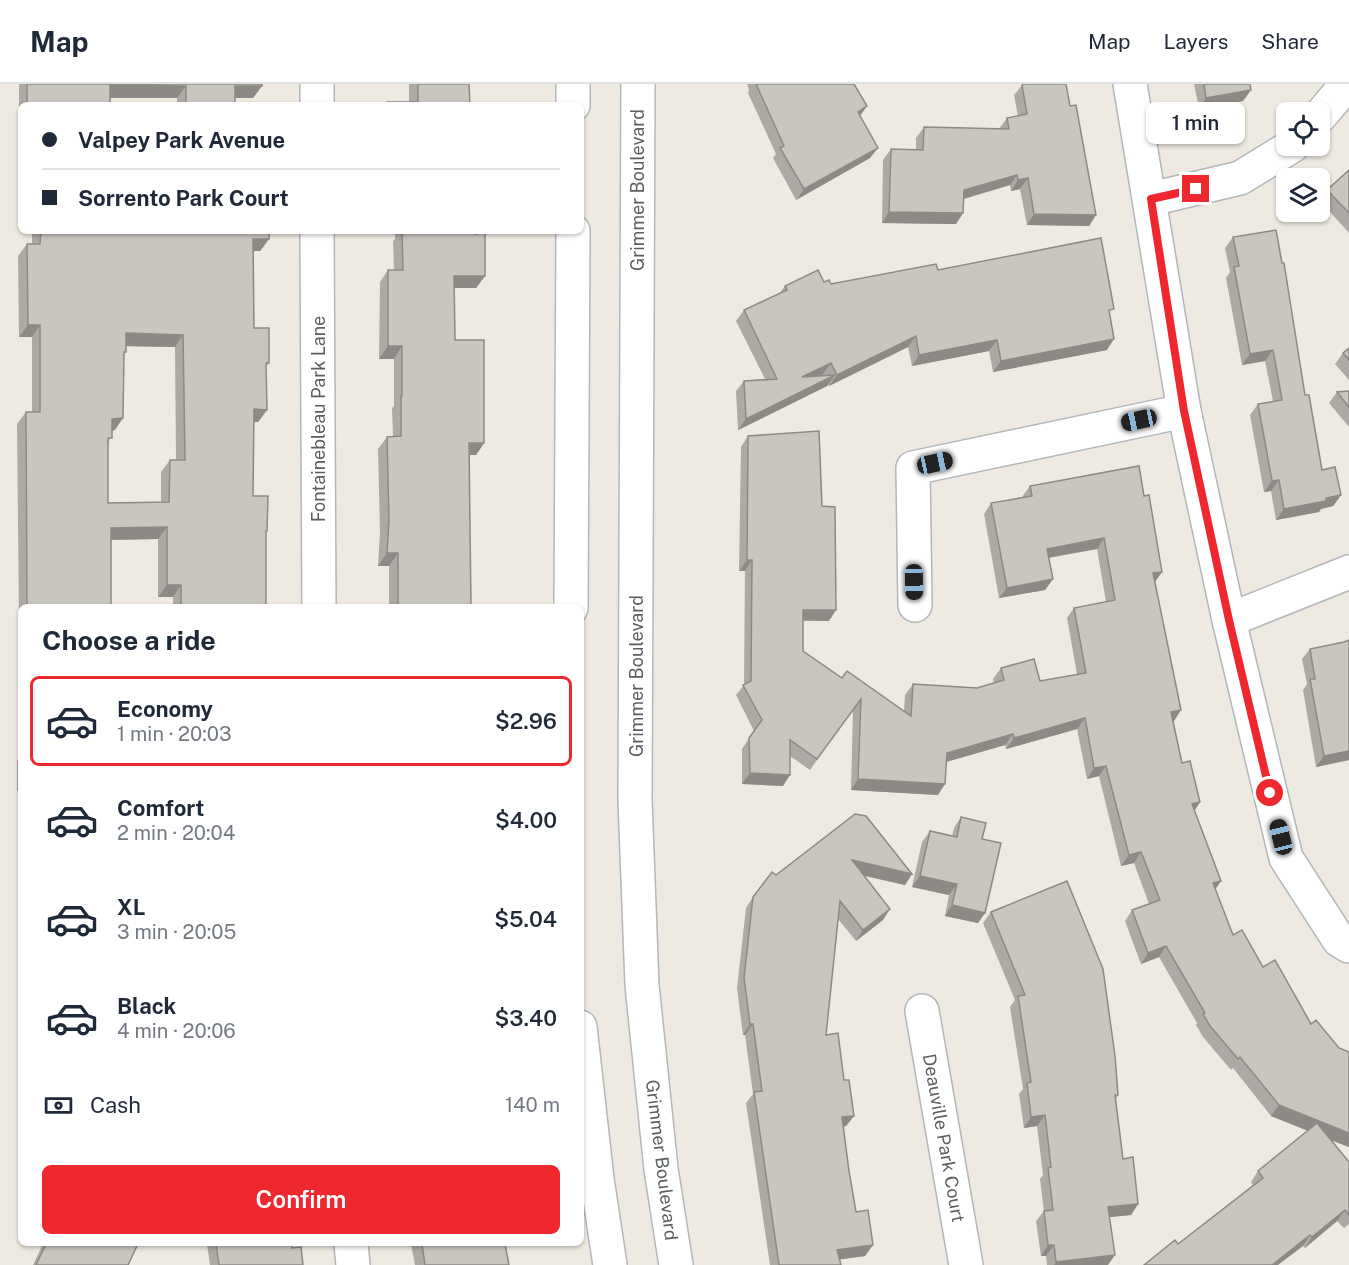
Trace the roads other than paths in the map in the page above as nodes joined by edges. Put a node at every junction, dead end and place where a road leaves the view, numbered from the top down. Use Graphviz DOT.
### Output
graph roads {
  1 [pos="317,84"];
  2 [pos="573,84"];
  3 [pos="638,84"];
  4 [pos="1130,84"];
  5 [pos="1347,84"];
  6 [pos="317,102"];
  7 [pos="573,102"];
  8 [pos="1330,104"];
  9 [pos="1276,156"];
  10 [pos="1151,199"];
  11 [pos="317,234"];
  12 [pos="573,234"];
  13 [pos="1184,411"];
  14 [pos="1349,572"];
  15 [pos="319,604"];
  16 [pos="571,604"];
  17 [pos="915,605"];
  18 [pos="1229,620"];
  19 [pos="1349,946"];
  20 [pos="922,1011"];
  21 [pos="584,1063"];
  22 [pos="351,1246"];
  23 [pos="353,1265"];
  24 [pos="610,1265"];
  25 [pos="676,1265"];
  26 [pos="966,1265"];
  1 -- 6 [label="street"];
  2 -- 7 [label="street"];
  3 -- 25 [label="street, Grimmer Boulevard"];
  4 -- 10 [label="street"];
  5 -- 8 [label="street"];
  9 -- 10 [label="street"];
  10 -- 13 [label="street"];
  11 -- 15 [label="street, Fontainebleau Park Lane"];
  12 -- 16 [label="street"];
  13 -- 17 [label="street"];
  13 -- 18 [label="street"];
  14 -- 18 [label="street"];
  18 -- 19 [label="street"];
  20 -- 26 [label="street, Deauville Park Court"];
  21 -- 24 [label="street"];
  22 -- 23 [label="street"];
}
